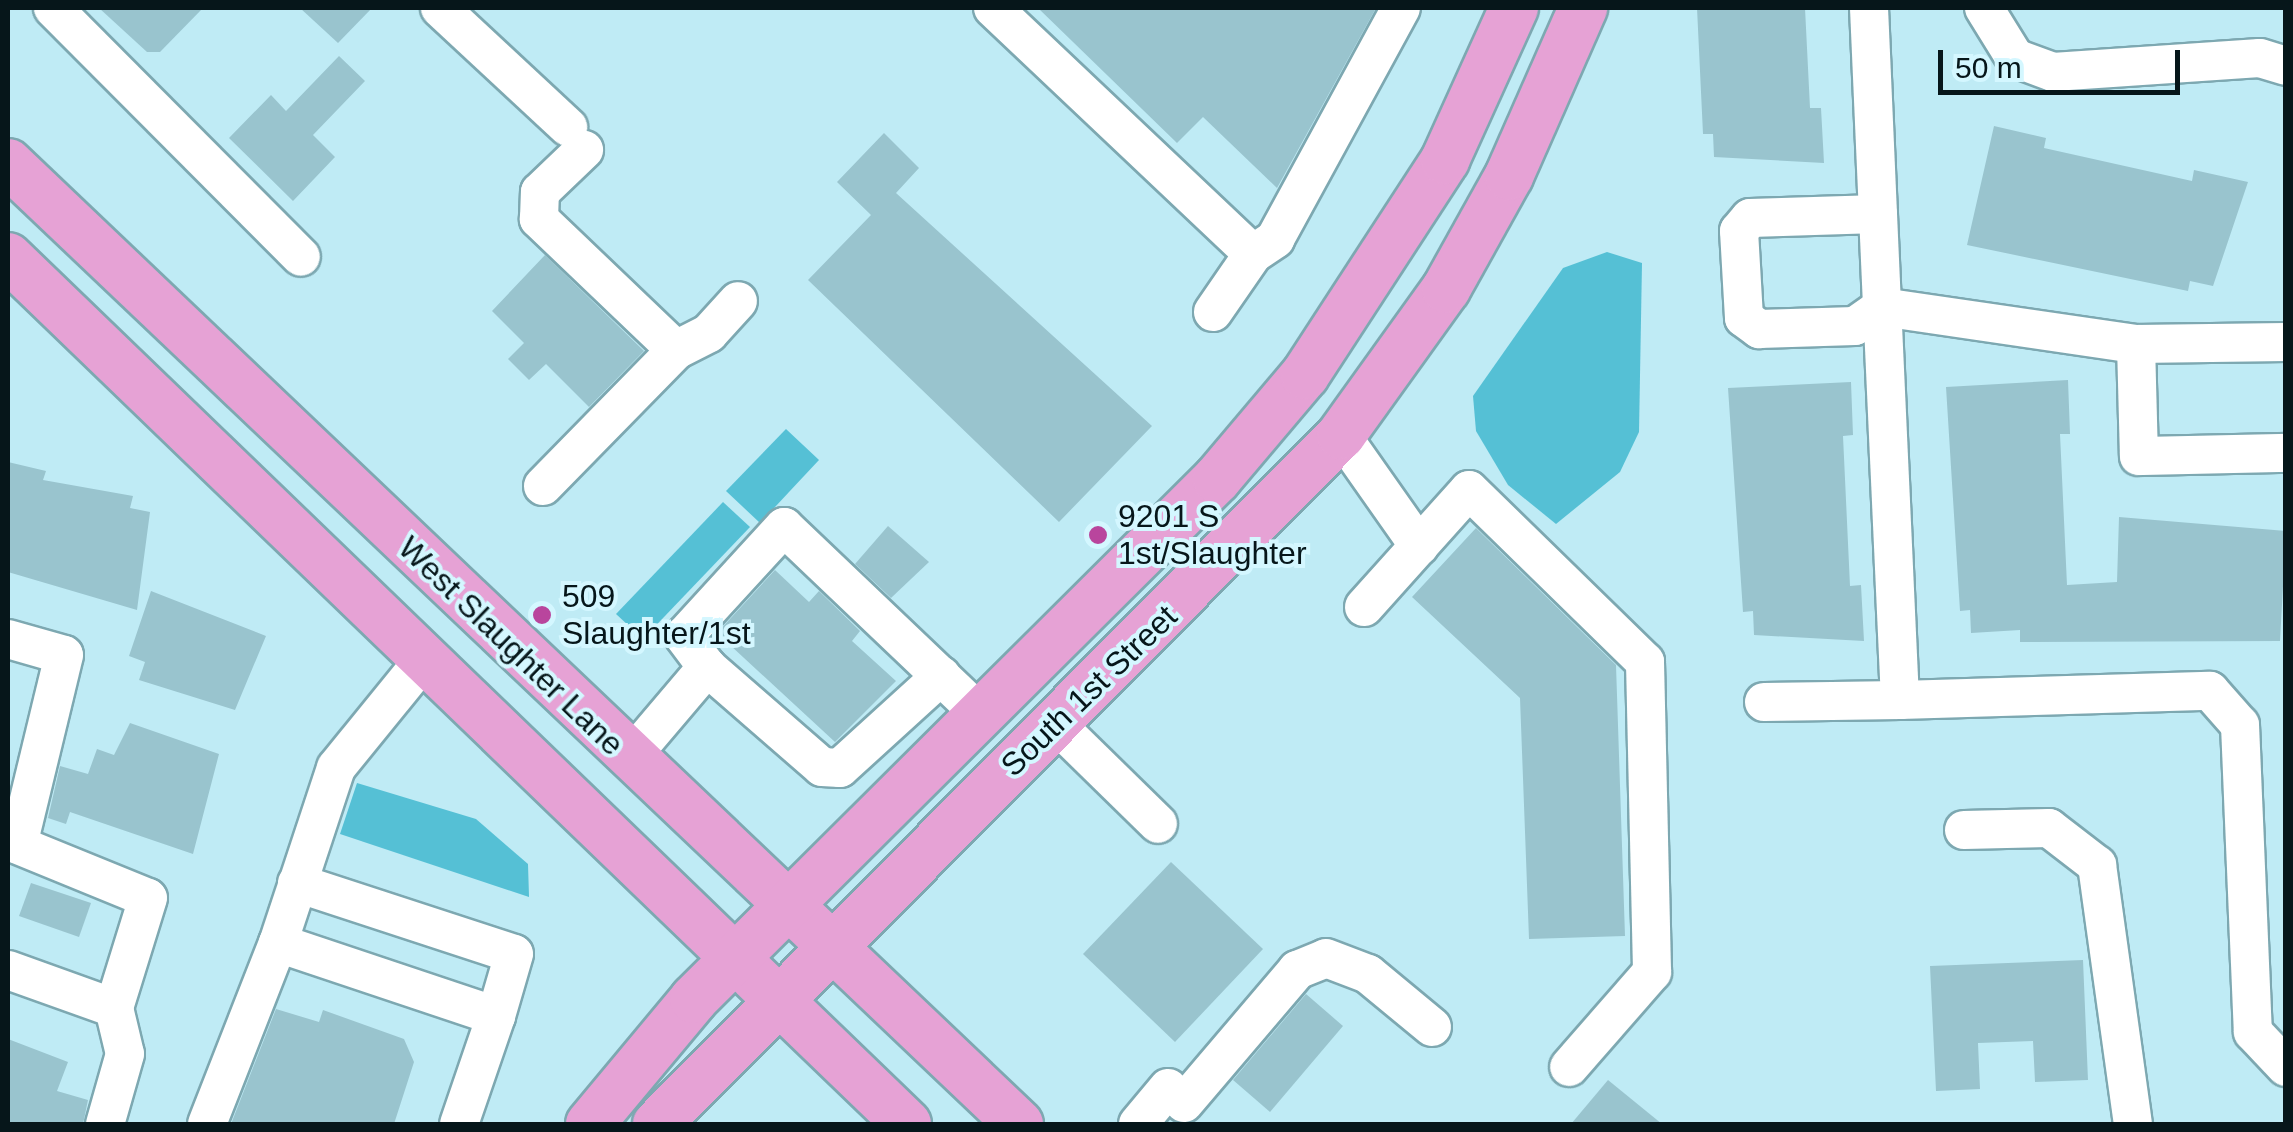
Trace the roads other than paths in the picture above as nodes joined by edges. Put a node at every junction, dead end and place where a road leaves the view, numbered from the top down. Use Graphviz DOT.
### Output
graph roads {
  1 [pos="53,8"];
  2 [pos="440,8"];
  3 [pos="993,8"];
  4 [pos="1401,8"];
  5 [pos="1514,8"];
  6 [pos="1583,8"];
  7 [pos="1869,8"];
  8 [pos="1984,8"];
  9 [pos="2286,66"];
  10 [pos="8,163"];
  11 [pos="1878,214"];
  12 [pos="1252,254"];
  13 [pos="8,257"];
  14 [pos="301,257"];
  15 [pos="738,301"];
  16 [pos="1882,307"];
  17 [pos="1213,312"];
  18 [pos="2286,342"];
  19 [pos="2136,344"];
  20 [pos="101,345"];
  21 [pos="676,350"];
  22 [pos="1305,375"];
  23 [pos="1341,435"];
  24 [pos="2286,454"];
  25 [pos="543,486"];
  26 [pos="391,531"];
  27 [pos="1418,546"];
  28 [pos="1364,608"];
  29 [pos="8,639"];
  30 [pos="422,662"];
  31 [pos="708,668"];
  32 [pos="942,676"];
  33 [pos="1900,700"];
  34 [pos="1764,702"];
  35 [pos="976,710"];
  36 [pos="1056,723"];
  37 [pos="628,759"];
  38 [pos="1158,824"];
  39 [pos="1964,830"];
  40 [pos="297,884"];
  41 [pos="783,907"];
  42 [pos="278,943"];
  43 [pos="828,948"];
  44 [pos="734,958"];
  45 [pos="8,970"];
  46 [pos="776,1000"];
  47 [pos="114,1008"];
  48 [pos="496,1016"];
  49 [pos="1432,1027"];
  50 [pos="1569,1067"];
  51 [pos="2286,1067"];
  52 [pos="105,1124"];
  53 [pos="207,1124"];
  54 [pos="459,1124"];
  55 [pos="590,1124"];
  56 [pos="657,1124"];
  57 [pos="907,1124"];
  58 [pos="1019,1124"];
  59 [pos="1138,1124"];
  60 [pos="2134,1124"];
  1 -- 14 [label="lane"];
  2 -- 21 [label="lane"];
  3 -- 12 [label="lane"];
  4 -- 12 [label="lane"];
  5 -- 22 [label="main road, South 1st Street"];
  6 -- 23 [label="main road, South 1st Street"];
  7 -- 11 [label="lane"];
  8 -- 9 [label="lane"];
  10 -- 26 [label="main road, West Slaughter Lane"];
  11 -- 16 [label="lane"];
  11 -- 16 [label="lane"];
  12 -- 17 [label="lane"];
  13 -- 20 [label="main road"];
  15 -- 21 [label="lane"];
  16 -- 19 [label="lane"];
  16 -- 33 [label="lane"];
  18 -- 19 [label="lane"];
  19 -- 24 [label="lane"];
  20 -- 26 [label="main road"];
  20 -- 30 [label="main road"];
  21 -- 25 [label="lane"];
  22 -- 23 [label="main road"];
  22 -- 35 [label="main road, South 1st Street"];
  23 -- 27 [label="lane"];
  23 -- 36 [label="main road, South 1st Street"];
  26 -- 37 [label="main road, West Slaughter Lane"];
  27 -- 28 [label="lane"];
  27 -- 50 [label="lane"];
  29 -- 47 [label="lane"];
  30 -- 40 [label="lane"];
  30 -- 44 [label="main road"];
  31 -- 32 [label="lane"];
  31 -- 32 [label="lane"];
  31 -- 37 [label="lane"];
  32 -- 35 [label="lane"];
  33 -- 34 [label="lane"];
  33 -- 51 [label="lane"];
  35 -- 41 [label="main road, South 1st Street"];
  36 -- 38 [label="lane"];
  36 -- 43 [label="main road, South 1st Street"];
  37 -- 41 [label="main road, West Slaughter Lane"];
  39 -- 60 [label="lane"];
  40 -- 42 [label="lane"];
  40 -- 48 [label="lane"];
  41 -- 43 [label="main road, West Slaughter Lane"];
  41 -- 44 [label="main road, South 1st Street"];
  42 -- 48 [label="lane"];
  42 -- 53 [label="lane"];
  43 -- 46 [label="main road, South 1st Street"];
  43 -- 58 [label="main road, West Slaughter Lane"];
  44 -- 46 [label="main road"];
  44 -- 55 [label="main road, South 1st Street"];
  45 -- 47 [label="lane"];
  46 -- 56 [label="main road, South 1st Street"];
  46 -- 57 [label="main road"];
  47 -- 52 [label="lane"];
  48 -- 54 [label="lane"];
  49 -- 59 [label="lane"];
}
